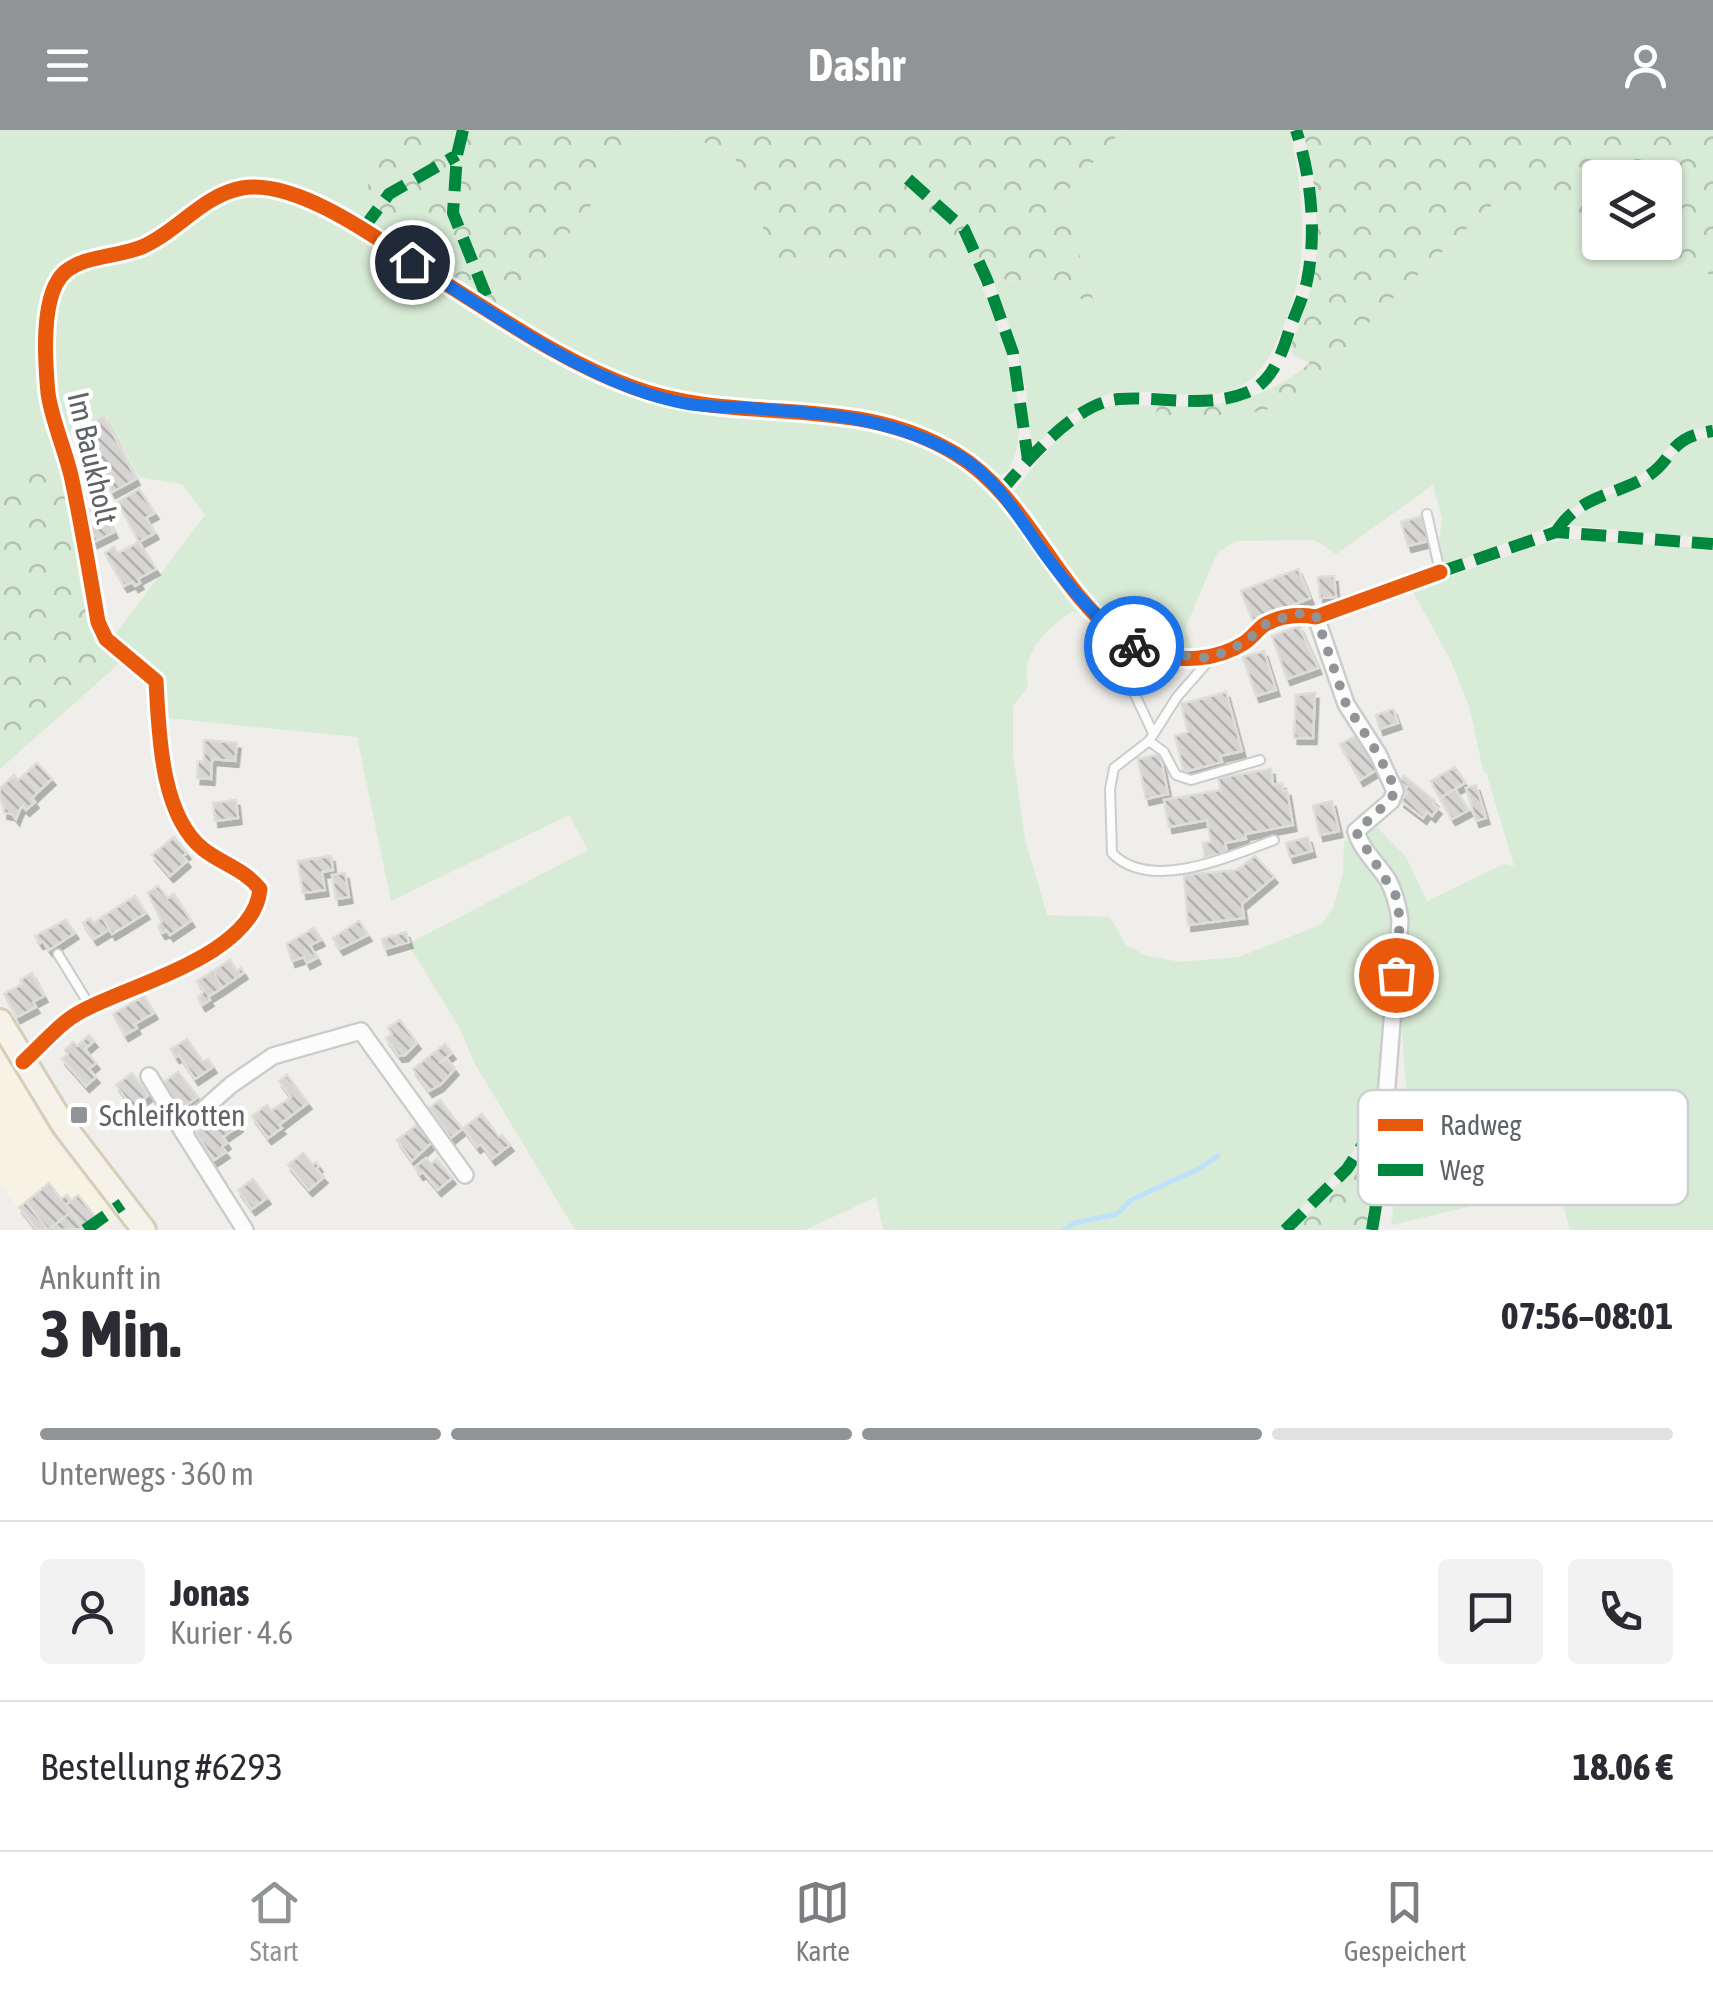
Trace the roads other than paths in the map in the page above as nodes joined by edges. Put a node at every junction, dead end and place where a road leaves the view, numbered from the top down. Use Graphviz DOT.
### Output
graph roads {
  1 [pos="1427,514"];
  2 [pos="1440,572"];
  3 [pos="1316,616"];
  4 [pos="1102,624"];
  5 [pos="1211,658"];
  6 [pos="1151,737"];
  7 [pos="1260,760"];
  8 [pos="1274,840"];
  9 [pos="58,954"];
  10 [pos="90,1007"];
  11 [pos="0,1022"];
  12 [pos="23,1062"];
  13 [pos="149,1076"];
  14 [pos="1386,1090"];
  15 [pos="186,1135"];
  16 [pos="465,1175"];
  17 [pos="144,1230"];
  18 [pos="245,1230"];
  1 -- 2 [label="lane"];
  2 -- 3 [label="street"];
  3 -- 5 [label="street"];
  3 -- 14 [label="street"];
  4 -- 5 [label="street, Im Baukholt"];
  4 -- 6 [label="lane"];
  4 -- 10 [label="street, Im Baukholt"];
  5 -- 6 [label="lane"];
  6 -- 7 [label="lane"];
  6 -- 8 [label="lane"];
  9 -- 10 [label="lane"];
  10 -- 12 [label="street, Im Baukholt"];
  11 -- 12 [label="main road"];
  12 -- 17 [label="main road"];
  13 -- 15 [label="street"];
  15 -- 16 [label="street"];
  15 -- 18 [label="street"];
}
